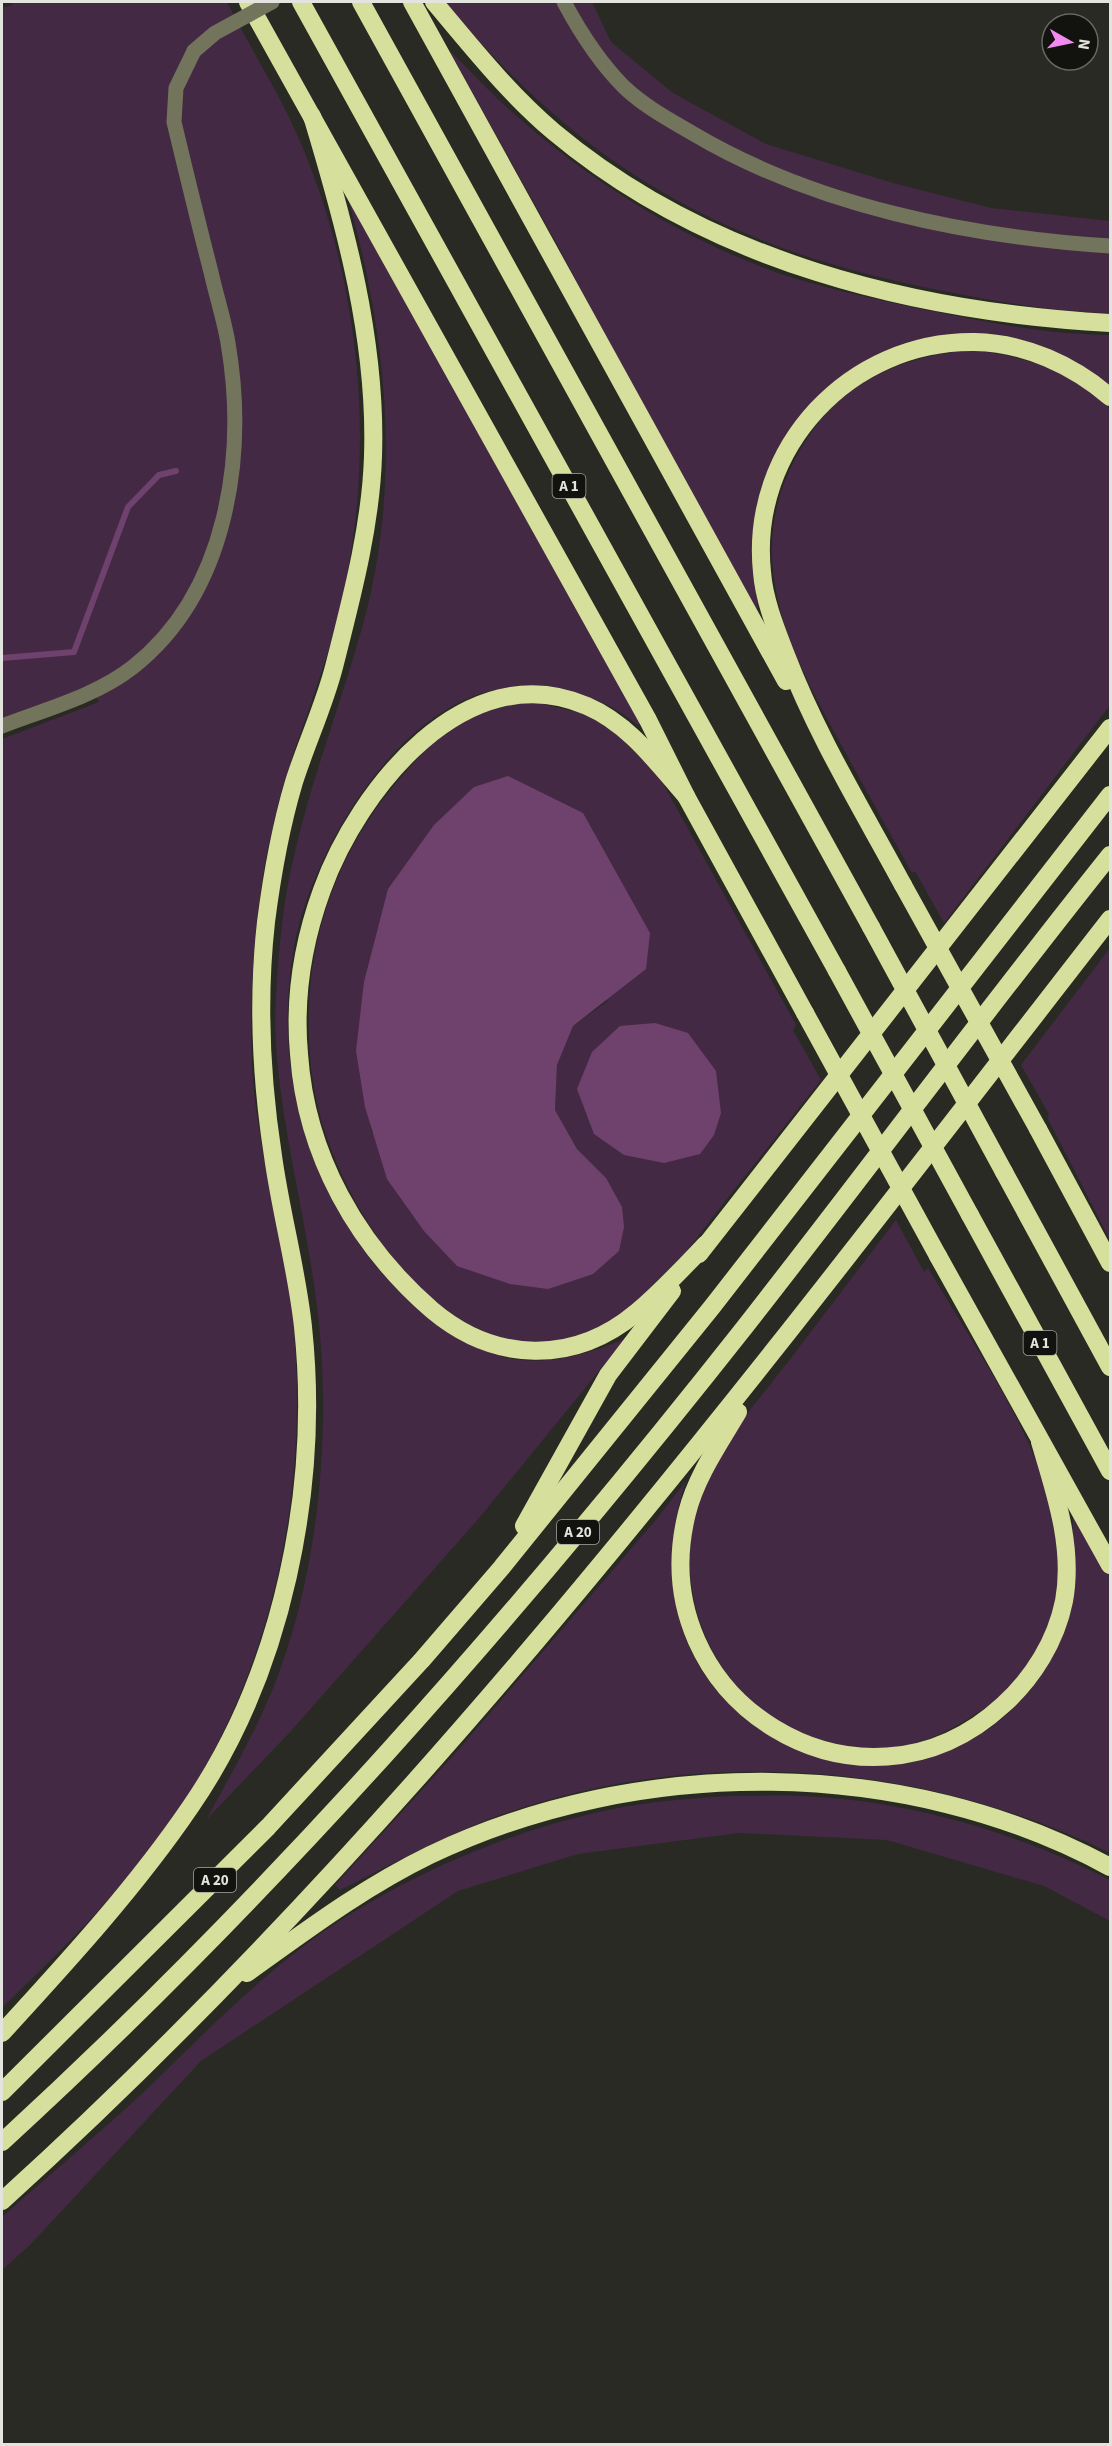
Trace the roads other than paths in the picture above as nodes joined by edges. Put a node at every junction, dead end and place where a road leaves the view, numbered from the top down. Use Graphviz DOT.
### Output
graph roads {
  1 [pos="248,2"];
  2 [pos="272,2"];
  3 [pos="301,2"];
  4 [pos="361,2"];
  5 [pos="412,2"];
  6 [pos="434,2"];
  7 [pos="564,2"];
  8 [pos="312,116"];
  9 [pos="1110,246"];
  10 [pos="1110,323"];
  11 [pos="1110,397"];
  12 [pos="814,722"];
  13 [pos="1110,722"];
  14 [pos="2,726"];
  15 [pos="1105,735"];
  16 [pos="1110,795"];
  17 [pos="686,796"];
  18 [pos="1110,855"];
  19 [pos="1110,919"];
  20 [pos="706,1244"];
  21 [pos="1110,1263"];
  22 [pos="772,1354"];
  23 [pos="1110,1367"];
  24 [pos="1040,1442"];
  25 [pos="1110,1471"];
  26 [pos="1110,1565"];
  27 [pos="502,1567"];
  28 [pos="1110,1867"];
  29 [pos="212,1999"];
  30 [pos="2,2033"];
  31 [pos="2,2092"];
  32 [pos="2,2142"];
  33 [pos="2,2202"];
  1 -- 8 [label="highway"];
  2 -- 14 [label="street, bridge"];
  3 -- 25 [label="highway, A 1, bridge"];
  4 -- 23 [label="highway, bridge"];
  5 -- 12 [label="highway"];
  6 -- 10 [label="highway"];
  7 -- 9 [label="street"];
  8 -- 17 [label="highway"];
  8 -- 30 [label="highway"];
  11 -- 12 [label="highway"];
  12 -- 21 [label="highway, bridge"];
  13 -- 15 [label="highway"];
  15 -- 20 [label="highway"];
  16 -- 27 [label="highway, A 20"];
  17 -- 20 [label="highway"];
  17 -- 24 [label="highway, bridge"];
  18 -- 32 [label="highway, A 20"];
  19 -- 22 [label="highway"];
  20 -- 27 [label="highway"];
  22 -- 24 [label="highway"];
  22 -- 29 [label="highway"];
  24 -- 26 [label="highway"];
  27 -- 31 [label="highway, A 20"];
  28 -- 29 [label="highway"];
  29 -- 33 [label="highway"];
}
